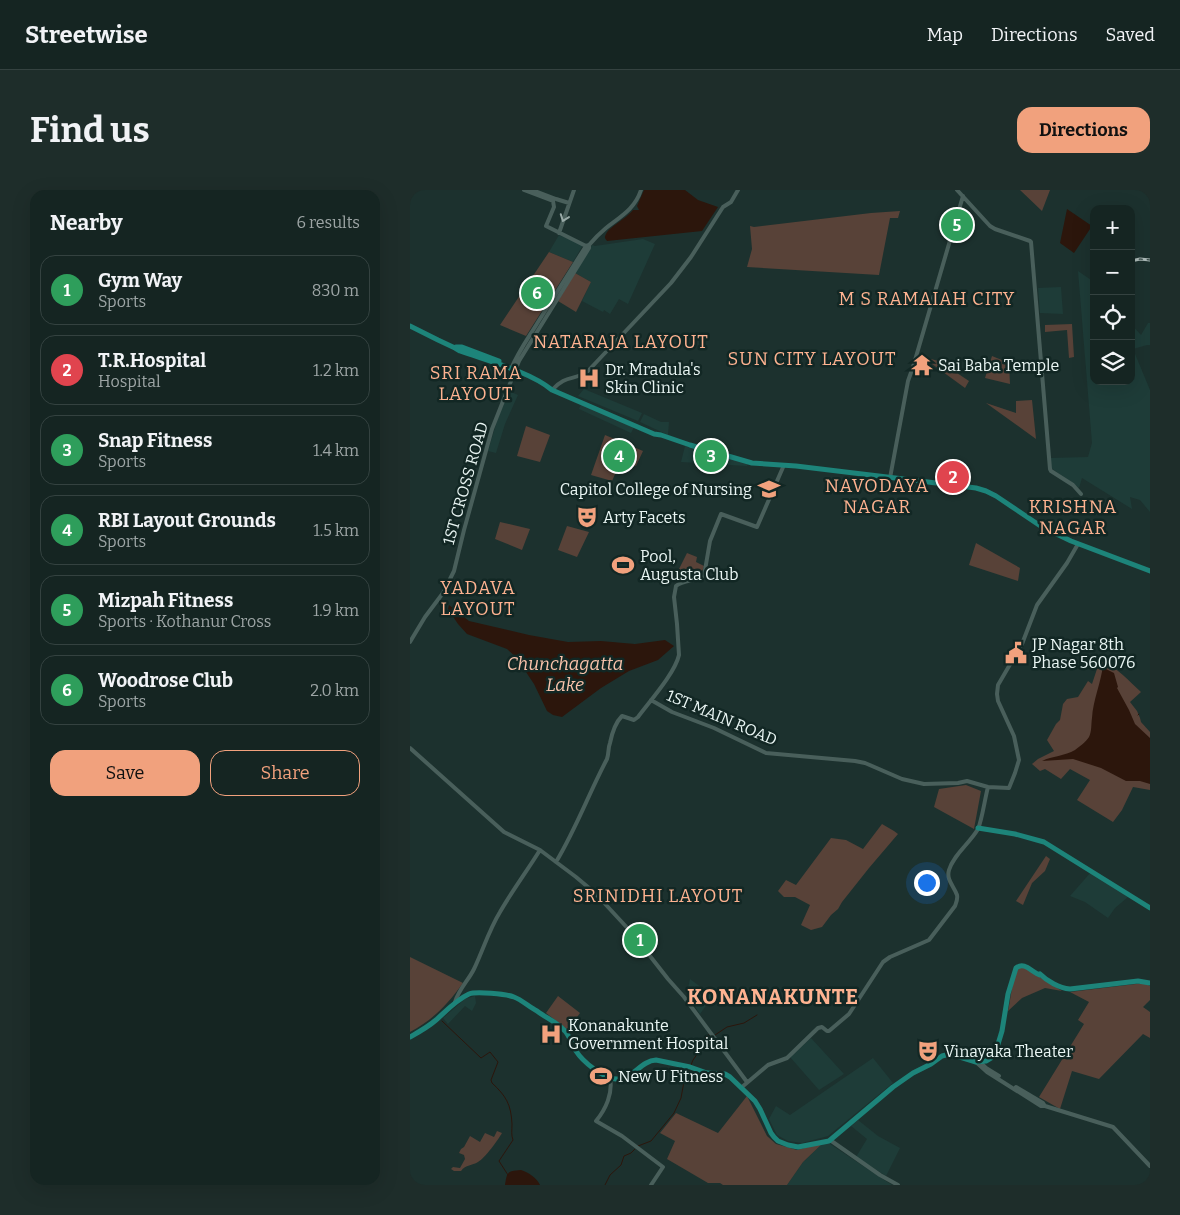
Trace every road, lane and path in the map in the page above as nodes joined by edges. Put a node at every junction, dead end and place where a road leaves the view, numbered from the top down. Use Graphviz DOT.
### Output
graph roads {
  1 [pos="524,190"];
  2 [pos="532,190"];
  3 [pos="574,190"];
  4 [pos="641,190"];
  5 [pos="738,190"];
  6 [pos="957,190"];
  7 [pos="963,196"];
  8 [pos="554,199"];
  9 [pos="569,203"];
  10 [pos="559,233"];
  11 [pos="588,246"];
  12 [pos="410,326"];
  13 [pos="514,368"];
  14 [pos="554,389"];
  15 [pos="784,465"];
  16 [pos="890,478"];
  17 [pos="1081,494"];
  18 [pos="1078,544"];
  19 [pos="1150,571"];
  20 [pos="410,642"];
  21 [pos="651,700"];
  22 [pos="410,748"];
  23 [pos="988,787"];
  24 [pos="978,827"];
  25 [pos="540,850"];
  26 [pos="556,862"];
  27 [pos="1150,906"];
  28 [pos="1150,982"];
  29 [pos="455,1003"];
  30 [pos="410,1037"];
  31 [pos="978,1062"];
  32 [pos="610,1078"];
  33 [pos="747,1082"];
  34 [pos="742,1087"];
  35 [pos="829,1140"];
  36 [pos="1150,1166"];
  37 [pos="651,1185"];
  38 [pos="898,1185"];
  1 -- 8 [label="street"];
  2 -- 8 [label="street"];
  3 -- 9 [label="street"];
  4 -- 11 [label="street, 1ST CROSS ROAD"];
  5 -- 14 [label="street"];
  6 -- 7 [label="street"];
  7 -- 16 [label="street"];
  7 -- 17 [label="street"];
  8 -- 9 [label="street"];
  8 -- 10 [label="street"];
  9 -- 10 [label="street, one-way"];
  10 -- 11 [label="street"];
  11 -- 13 [label="street, 1ST CROSS ROAD"];
  12 -- 13 [label="main road"];
  13 -- 14 [label="main road"];
  13 -- 20 [label="street, 1ST CROSS ROAD"];
  14 -- 15 [label="main road"];
  15 -- 16 [label="main road"];
  15 -- 21 [label="street"];
  16 -- 18 [label="main road"];
  18 -- 19 [label="main road"];
  18 -- 23 [label="street"];
  21 -- 23 [label="street, 1ST MAIN ROAD"];
  21 -- 26 [label="street"];
  22 -- 25 [label="street"];
  23 -- 24 [label="street"];
  24 -- 27 [label="main road"];
  24 -- 33 [label="street"];
  25 -- 26 [label="street"];
  25 -- 29 [label="street"];
  26 -- 33 [label="street"];
  28 -- 31 [label="main road"];
  29 -- 30 [label="main road"];
  29 -- 32 [label="main road"];
  31 -- 35 [label="main road"];
  31 -- 36 [label="street"];
  32 -- 34 [label="main road"];
  32 -- 37 [label="street"];
  33 -- 34 [label="street"];
  34 -- 35 [label="main road"];
  35 -- 38 [label="street"];
}
